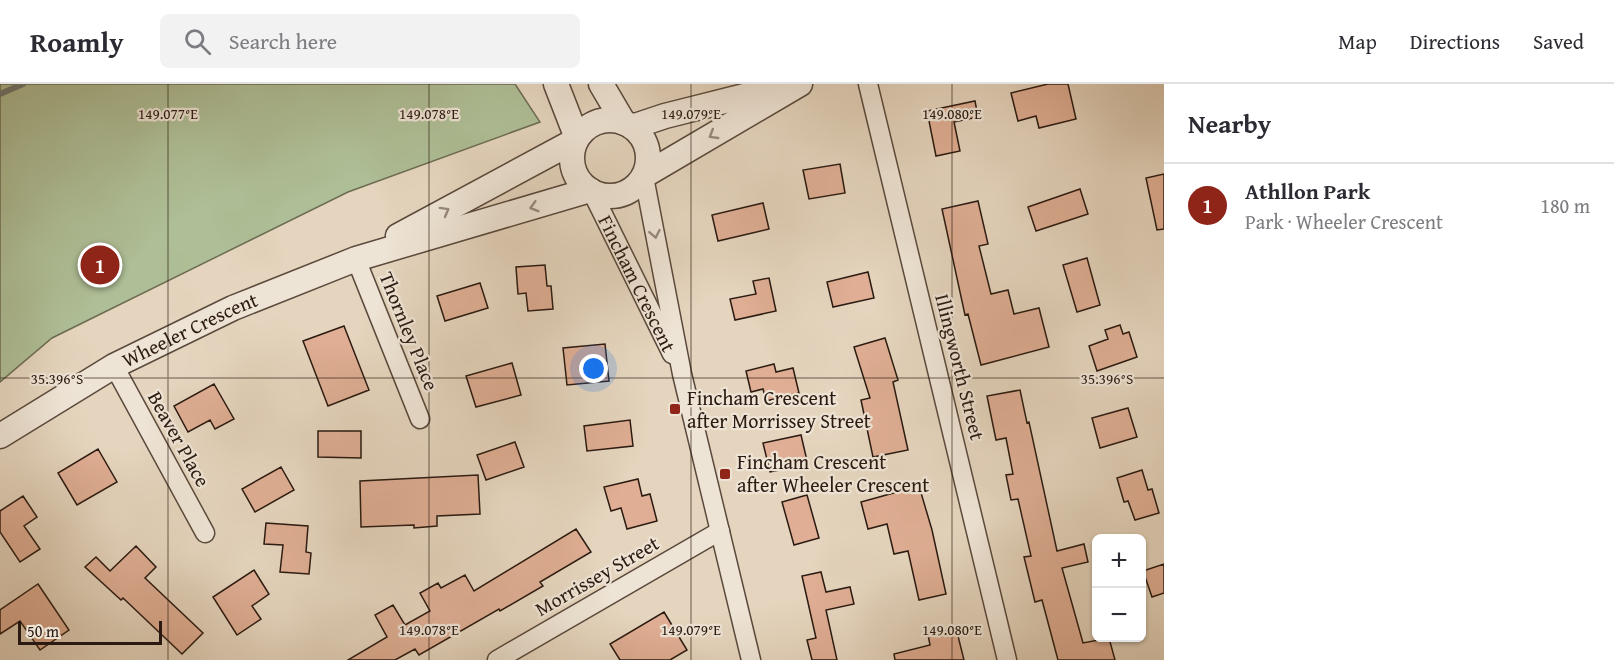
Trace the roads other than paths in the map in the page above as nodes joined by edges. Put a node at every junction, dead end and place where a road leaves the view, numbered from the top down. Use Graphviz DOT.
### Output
graph roads {
  1 [pos="556,84"];
  2 [pos="601,84"];
  3 [pos="791,84"];
  4 [pos="800,84"];
  5 [pos="868,84"];
  6 [pos="628,125"];
  7 [pos="577,139"];
  8 [pos="644,176"];
  9 [pos="591,191"];
  10 [pos="356,259"];
  11 [pos="114,366"];
  12 [pos="682,374"];
  13 [pos="420,419"];
  14 [pos="0,436"];
  15 [pos="720,531"];
  16 [pos="205,533"];
  17 [pos="496,660"];
  18 [pos="751,660"];
  19 [pos="1007,660"];
  1 -- 7 [label="street"];
  2 -- 6 [label="street"];
  3 -- 6 [label="street"];
  4 -- 8 [label="street, one-way"];
  5 -- 19 [label="street, Illingworth Street"];
  6 -- 7 [label="street"];
  6 -- 8 [label="street"];
  7 -- 9 [label="street"];
  10 -- 7 [label="street, Wheeler Crescent, one-way"];
  8 -- 9 [label="street"];
  8 -- 12 [label="street, Fincham Crescent, one-way"];
  9 -- 10 [label="street, Wheeler Crescent, one-way"];
  9 -- 12 [label="street, Fincham Crescent"];
  10 -- 11 [label="street, Wheeler Crescent"];
  10 -- 13 [label="street, Thornley Place"];
  11 -- 14 [label="street, Wheeler Crescent"];
  11 -- 16 [label="street, Beaver Place"];
  12 -- 15 [label="street, Fincham Crescent"];
  15 -- 17 [label="street, Morrissey Street"];
  15 -- 18 [label="street, Fincham Crescent"];
}
